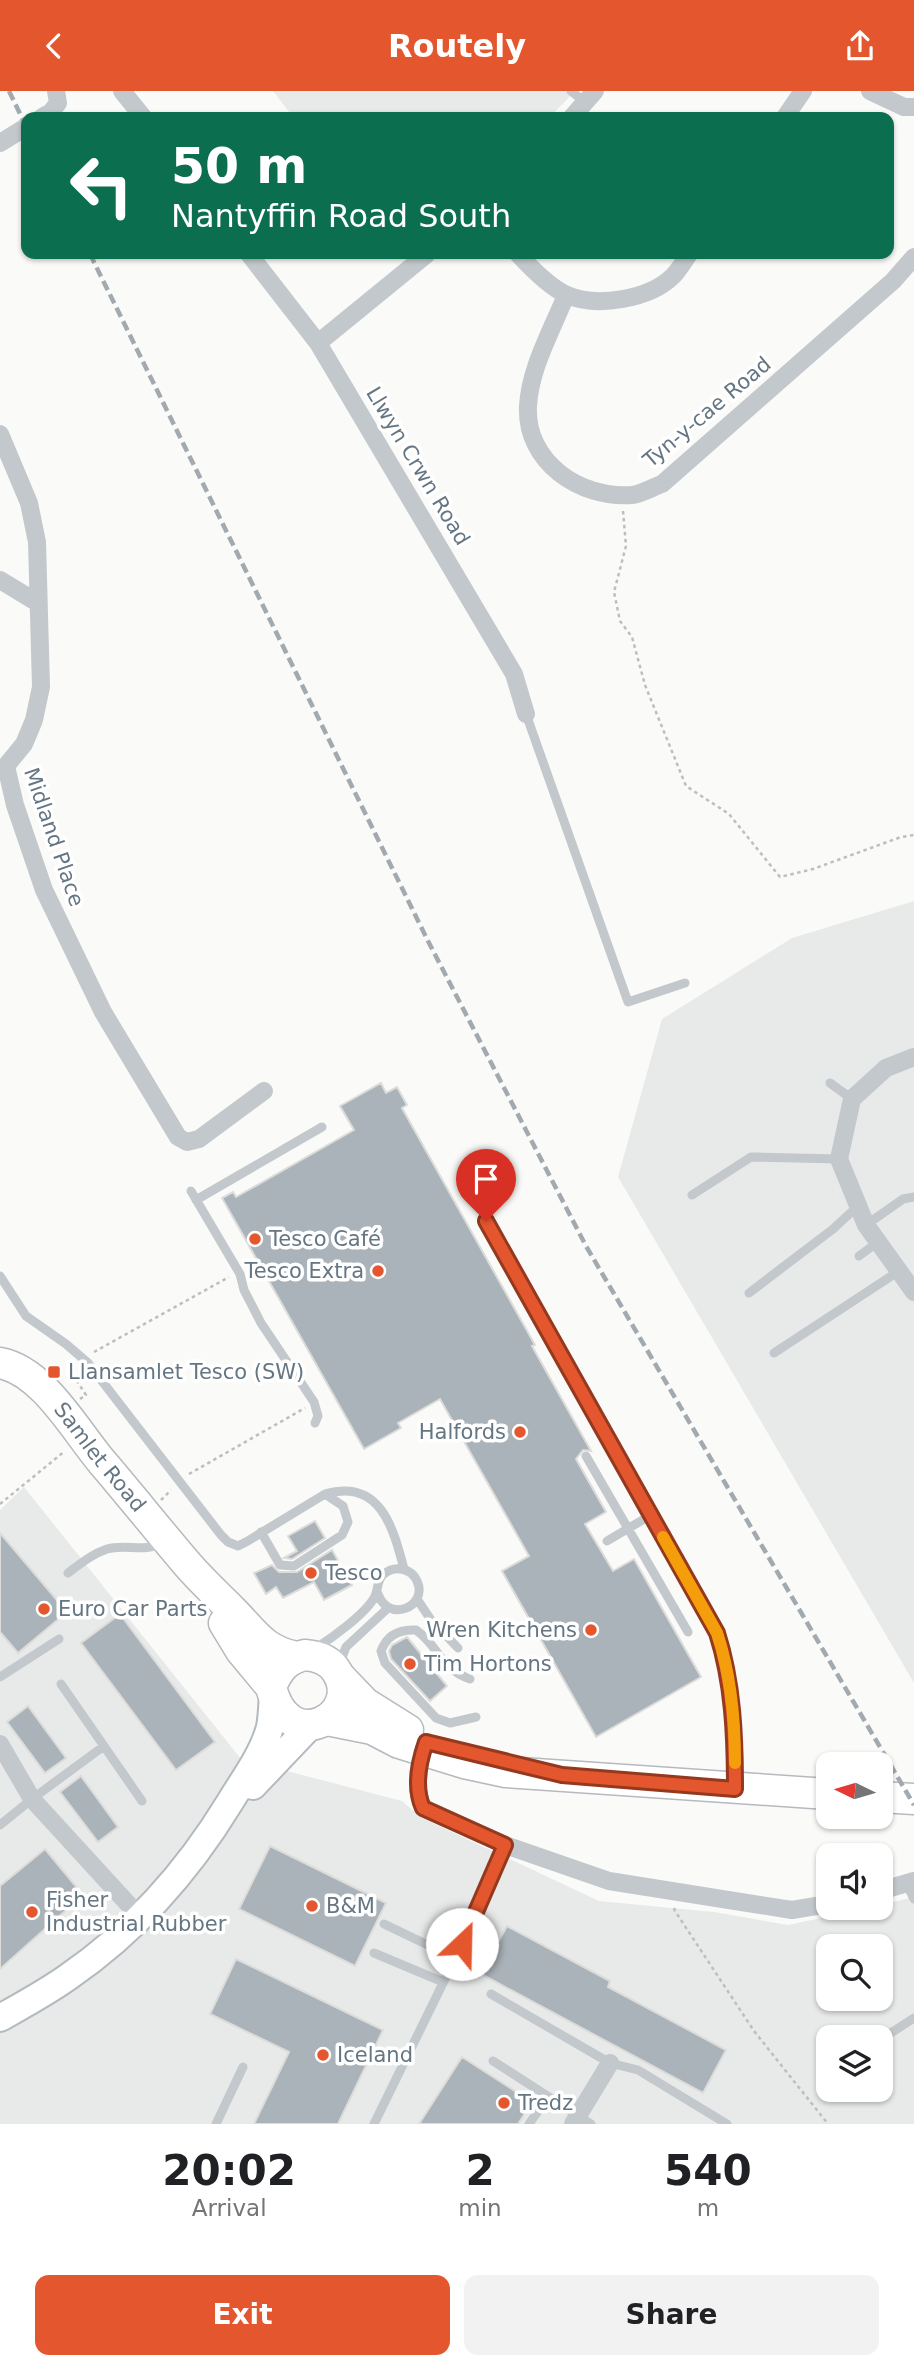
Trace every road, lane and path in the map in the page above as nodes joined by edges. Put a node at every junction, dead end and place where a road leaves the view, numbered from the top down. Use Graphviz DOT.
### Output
graph roads {
  1 [pos="56,91"];
  2 [pos="122,91"];
  3 [pos="571,91"];
  4 [pos="803,91"];
  5 [pos="870,91"];
  6 [pos="591,97"];
  7 [pos="914,107"];
  8 [pos="51,112"];
  9 [pos="139,112"];
  10 [pos="577,112"];
  11 [pos="788,112"];
  12 [pos="21,130"];
  13 [pos="0,143"];
  14 [pos="914,257"];
  15 [pos="253,259"];
  16 [pos="421,259"];
  17 [pos="523,259"];
  18 [pos="686,259"];
  19 [pos="566,295"];
  20 [pos="318,343"];
  21 [pos="0,434"];
  22 [pos="622,494"];
  23 [pos="0,580"];
  24 [pos="38,603"];
  25 [pos="526,714"];
  26 [pos="914,835"];
  27 [pos="685,983"];
  28 [pos="914,1057"];
  29 [pos="830,1083"];
  30 [pos="264,1091"];
  31 [pos="852,1099"];
  32 [pos="322,1127"];
  33 [pos="839,1159"];
  34 [pos="191,1191"];
  35 [pos="692,1195"];
  36 [pos="914,1197"];
  37 [pos="196,1200"];
  38 [pos="858,1206"];
  39 [pos="486,1221"];
  40 [pos="866,1225"];
  41 [pos="878,1242"];
  42 [pos="859,1256"];
  43 [pos="900,1271"];
  44 [pos="240,1275"];
  45 [pos="0,1276"];
  46 [pos="914,1291"];
  47 [pos="749,1293"];
  48 [pos="774,1353"];
  49 [pos="0,1363"];
  50 [pos="89,1363"];
  51 [pos="74,1402"];
  52 [pos="314,1402"];
  53 [pos="315,1423"];
  54 [pos="67,1449"];
  55 [pos="586,1456"];
  56 [pos="179,1482"];
  57 [pos="326,1494"];
  58 [pos="160,1500"];
  59 [pos="0,1504"];
  60 [pos="650,1515"];
  61 [pos="628,1528"];
  62 [pos="261,1532"];
  63 [pos="168,1540"];
  64 [pos="607,1541"];
  65 [pos="190,1567"];
  66 [pos="404,1569"];
  67 [pos="68,1573"];
  68 [pos="377,1591"];
  69 [pos="417,1599"];
  70 [pos="388,1608"];
  71 [pos="688,1632"];
  72 [pos="59,1639"];
  73 [pos="457,1648"];
  74 [pos="300,1656"];
  75 [pos="339,1674"];
  76 [pos="0,1677"];
  77 [pos="470,1679"];
  78 [pos="61,1685"];
  79 [pos="272,1691"];
  80 [pos="476,1717"];
  81 [pos="319,1722"];
  82 [pos="0,1744"];
  83 [pos="104,1746"];
  84 [pos="424,1746"];
  85 [pos="735,1789"];
  86 [pos="816,1793"];
  87 [pos="893,1798"];
  88 [pos="32,1799"];
  89 [pos="914,1799"];
  90 [pos="142,1801"];
  91 [pos="0,1825"];
  92 [pos="214,1829"];
  93 [pos="505,1845"];
  94 [pos="911,1888"];
  95 [pos="672,1889"];
  96 [pos="893,1890"];
  97 [pos="816,1906"];
  98 [pos="140,1917"];
  99 [pos="384,1924"];
  100 [pos="374,1953"];
  101 [pos="455,1958"];
  102 [pos="443,1982"];
  103 [pos="491,1994"];
  104 [pos="0,2018"];
  105 [pos="914,2018"];
  106 [pos="893,2032"];
  107 [pos="493,2061"];
  108 [pos="610,2063"];
  109 [pos="243,2067"];
  110 [pos="548,2097"];
  111 [pos="581,2122"];
  112 [pos="216,2124"];
  113 [pos="374,2124"];
  114 [pos="528,2124"];
  115 [pos="727,2124"];
  116 [pos="828,2124"];
  1 -- 8 [label="street"];
  2 -- 9 [label="street"];
  3 -- 6 [label="lane"];
  4 -- 11 [label="street"];
  5 -- 7 [label="street"];
  6 -- 10 [label="street"];
  12 -- 13 [label="street"];
  14 -- 22 [label="street, Tyn-y-cae Road"];
  15 -- 20 [label="street, Llwyn Crwn Road"];
  16 -- 20 [label="street"];
  17 -- 19 [label="street"];
  18 -- 19 [label="street"];
  19 -- 22 [label="street, Tyn-y-cae Road"];
  20 -- 25 [label="street, Llwyn Crwn Road"];
  21 -- 24 [label="street, Midland Place"];
  22 -- 26 [label="path"];
  23 -- 24 [label="street"];
  24 -- 30 [label="street, Midland Place"];
  25 -- 27 [label="lane"];
  28 -- 31 [label="street"];
  29 -- 31 [label="lane"];
  31 -- 33 [label="street"];
  32 -- 37 [label="lane"];
  33 -- 35 [label="lane"];
  33 -- 38 [label="street"];
  34 -- 37 [label="lane"];
  36 -- 40 [label="lane"];
  37 -- 44 [label="lane"];
  38 -- 40 [label="street"];
  38 -- 47 [label="lane"];
  39 -- 60 [label="lane"];
  40 -- 41 [label="street"];
  41 -- 42 [label="lane"];
  41 -- 43 [label="street"];
  43 -- 46 [label="street"];
  43 -- 48 [label="lane"];
  44 -- 50 [label="path"];
  44 -- 52 [label="lane"];
  45 -- 50 [label="lane"];
  49 -- 63 [label="main road, Samlet Road"];
  50 -- 51 [label="path"];
  50 -- 56 [label="lane"];
  52 -- 53 [label="lane"];
  52 -- 56 [label="path"];
  54 -- 59 [label="path"];
  55 -- 61 [label="lane"];
  56 -- 58 [label="path"];
  56 -- 62 [label="lane"];
  57 -- 62 [label="lane"];
  57 -- 62 [label="lane"];
  57 -- 66 [label="lane"];
  60 -- 61 [label="lane"];
  60 -- 85 [label="lane"];
  61 -- 64 [label="lane"];
  61 -- 71 [label="lane"];
  63 -- 65 [label="main road, Samlet Road"];
  63 -- 67 [label="lane"];
  65 -- 74 [label="main road, Samlet Road"];
  65 -- 79 [label="main road, Samlet Road"];
  66 -- 68 [label="lane"];
  66 -- 69 [label="lane"];
  68 -- 70 [label="lane"];
  68 -- 74 [label="lane"];
  69 -- 70 [label="lane"];
  69 -- 73 [label="lane"];
  70 -- 75 [label="lane"];
  72 -- 76 [label="lane"];
  74 -- 75 [label="main road"];
  74 -- 79 [label="main road"];
  75 -- 81 [label="main road"];
  75 -- 84 [label="main road"];
  77 -- 80 [label="lane"];
  78 -- 83 [label="lane"];
  79 -- 81 [label="main road"];
  79 -- 92 [label="street"];
  81 -- 84 [label="main road"];
  81 -- 92 [label="street"];
  82 -- 88 [label="street"];
  83 -- 88 [label="lane"];
  83 -- 90 [label="lane"];
  84 -- 85 [label="main road"];
  84 -- 93 [label="street"];
  85 -- 86 [label="main road"];
  87 -- 89 [label="main road"];
  88 -- 91 [label="lane"];
  88 -- 98 [label="street"];
  92 -- 98 [label="street"];
  93 -- 95 [label="street"];
  93 -- 101 [label="lane"];
  94 -- 96 [label="street"];
  95 -- 97 [label="street"];
  95 -- 116 [label="path"];
  98 -- 104 [label="street"];
  99 -- 101 [label="lane"];
  100 -- 102 [label="lane"];
  101 -- 102 [label="lane"];
  102 -- 113 [label="lane"];
  103 -- 108 [label="lane"];
  105 -- 106 [label="lane"];
  107 -- 110 [label="lane"];
  108 -- 111 [label="street"];
  108 -- 115 [label="lane"];
  109 -- 112 [label="lane"];
  110 -- 111 [label="lane"];
  110 -- 114 [label="lane"];
}
